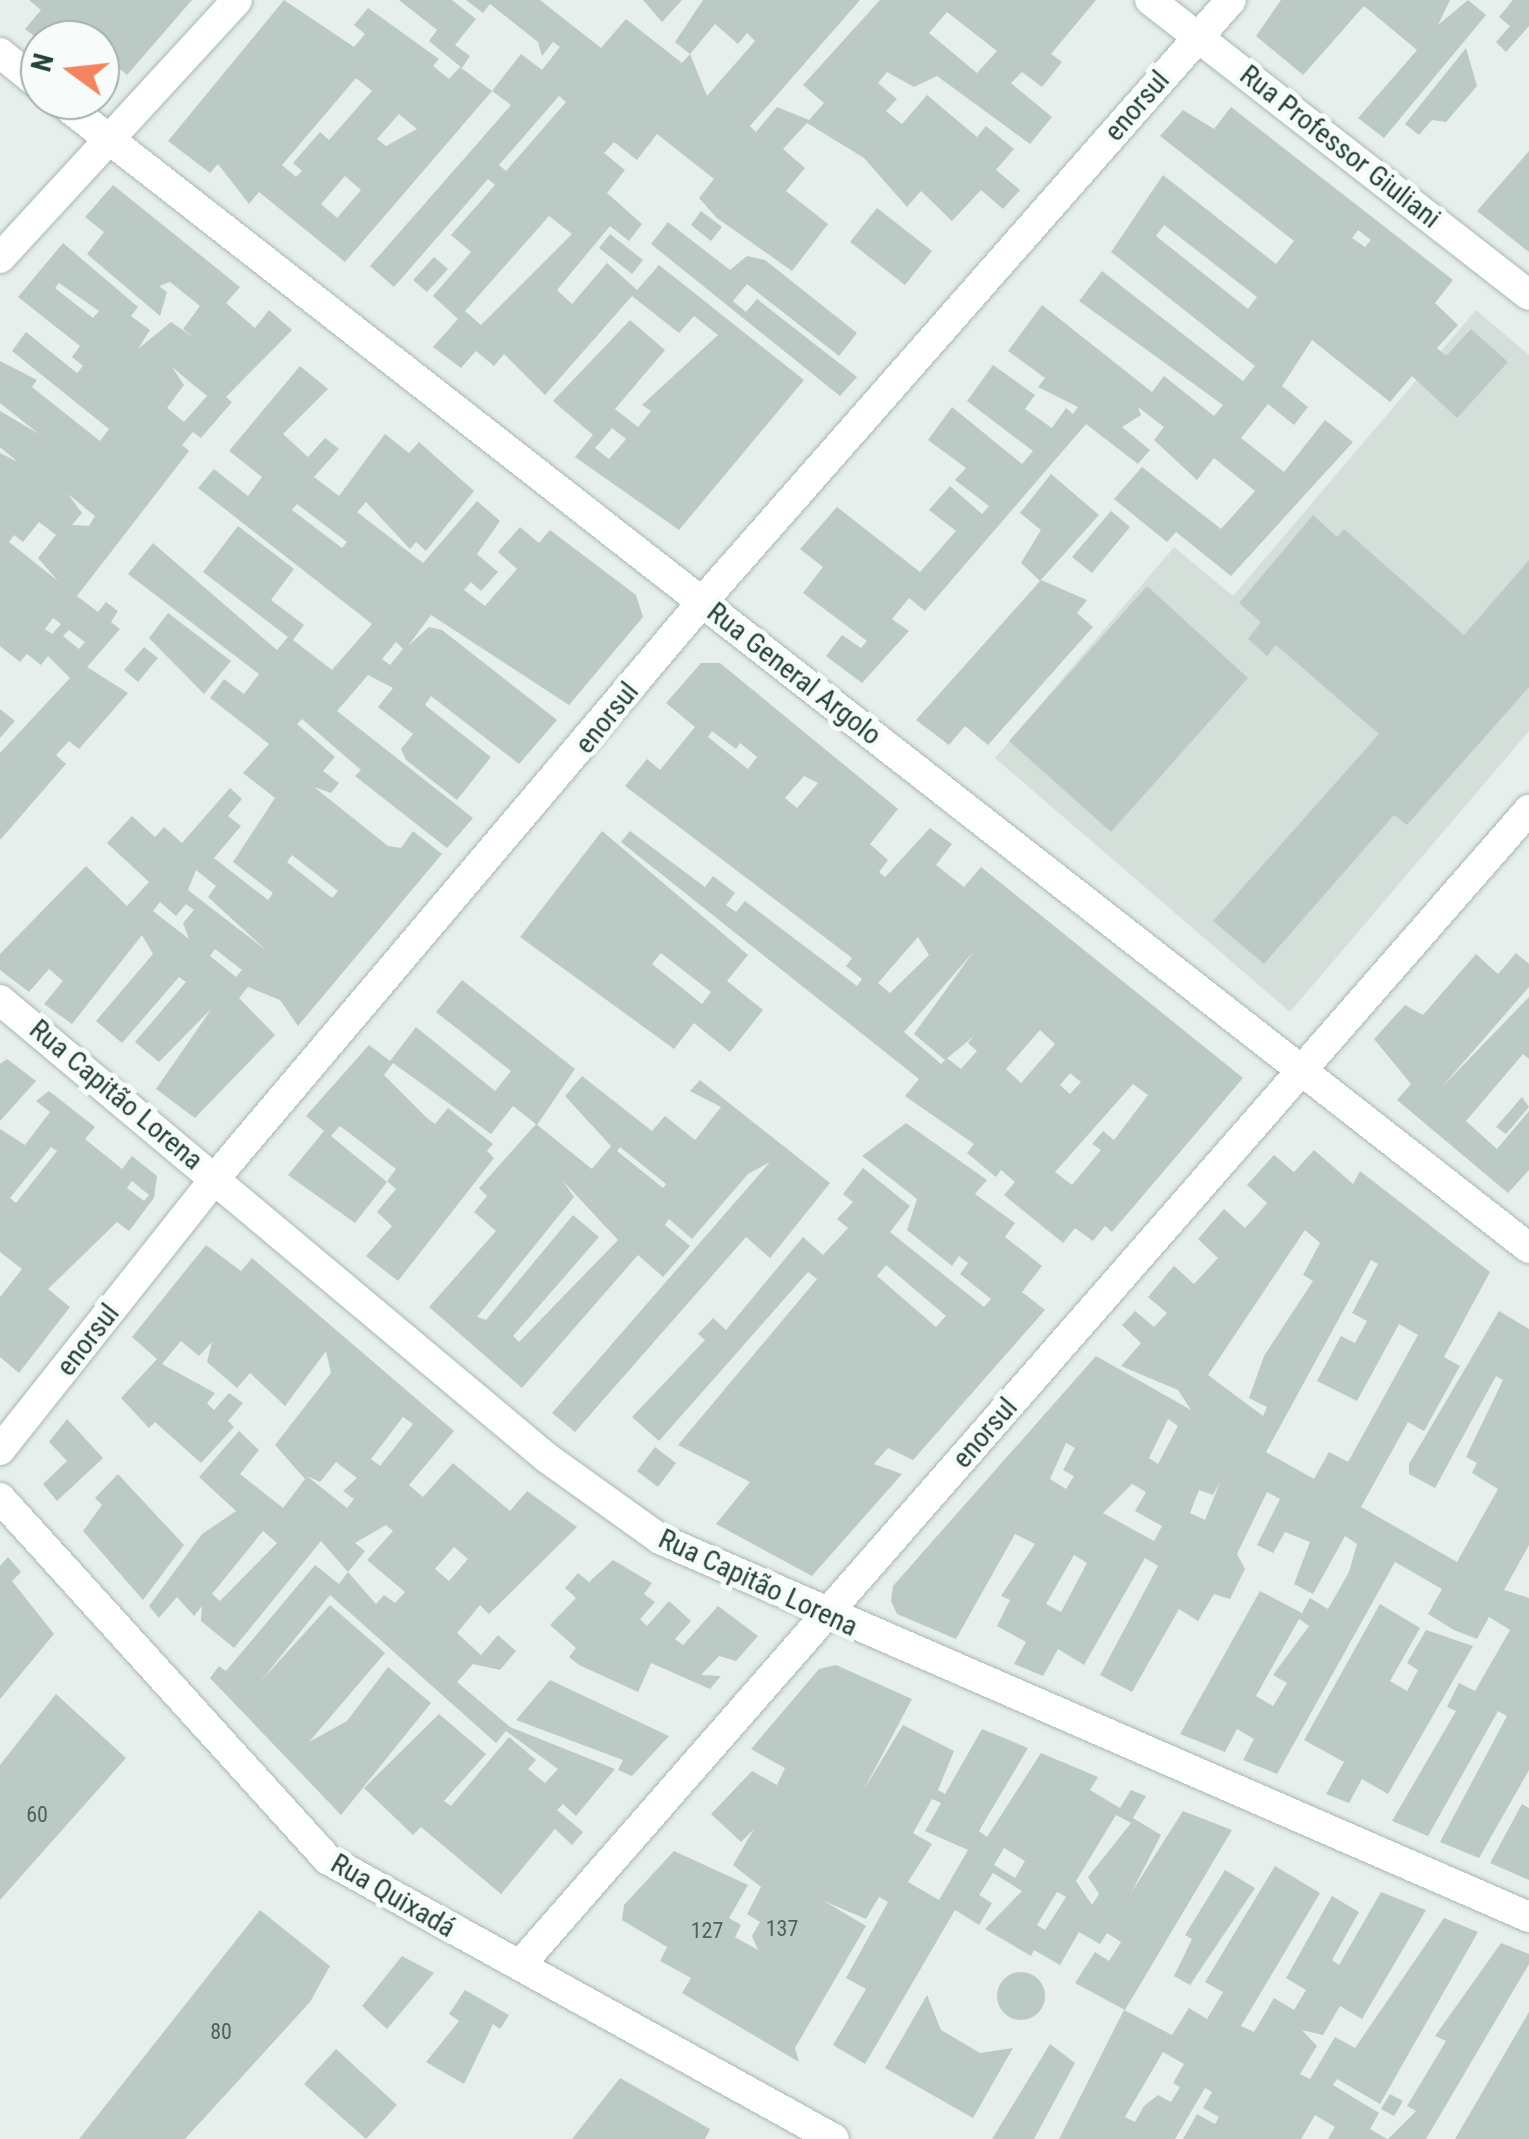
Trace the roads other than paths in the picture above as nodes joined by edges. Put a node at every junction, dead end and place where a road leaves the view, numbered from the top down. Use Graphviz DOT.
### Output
graph roads {
  1 [pos="237,0"];
  2 [pos="1150,0"];
  3 [pos="1231,0"];
  4 [pos="1198,37"];
  5 [pos="0,53"];
  6 [pos="20,69"];
  7 [pos="84,120"];
  8 [pos="111,141"];
  9 [pos="0,258"];
  10 [pos="1529,295"];
  11 [pos="702,602"];
  12 [pos="1529,810"];
  13 [pos="0,1000"];
  14 [pos="1300,1072"];
  15 [pos="216,1177"];
  16 [pos="1529,1248"];
  17 [pos="0,1450"];
  18 [pos="0,1498"];
  19 [pos="825,1616"];
  20 [pos="1529,1917"];
  21 [pos="520,1966"];
  22 [pos="834,2139"];
  1 -- 8 [label="street"];
  2 -- 4 [label="street, Rua Professor Giuliani"];
  3 -- 4 [label="street, enorsul"];
  4 -- 10 [label="street, Rua Professor Giuliani"];
  4 -- 11 [label="street, enorsul"];
  5 -- 6 [label="street"];
  7 -- 8 [label="street, Rua General Argolo"];
  8 -- 9 [label="street"];
  8 -- 11 [label="street, Rua General Argolo"];
  11 -- 14 [label="street, Rua General Argolo"];
  11 -- 15 [label="street, enorsul"];
  12 -- 14 [label="street, enorsul"];
  13 -- 15 [label="street, Rua Capitão Lorena"];
  14 -- 16 [label="street, Rua General Argolo"];
  14 -- 19 [label="street, enorsul"];
  15 -- 17 [label="street, enorsul"];
  15 -- 19 [label="street, Rua Capitão Lorena"];
  18 -- 21 [label="street, Rua Quixadá"];
  19 -- 20 [label="street, Rua Capitão Lorena"];
  19 -- 21 [label="street, enorsul"];
  21 -- 22 [label="street, Rua Quixadá"];
}
